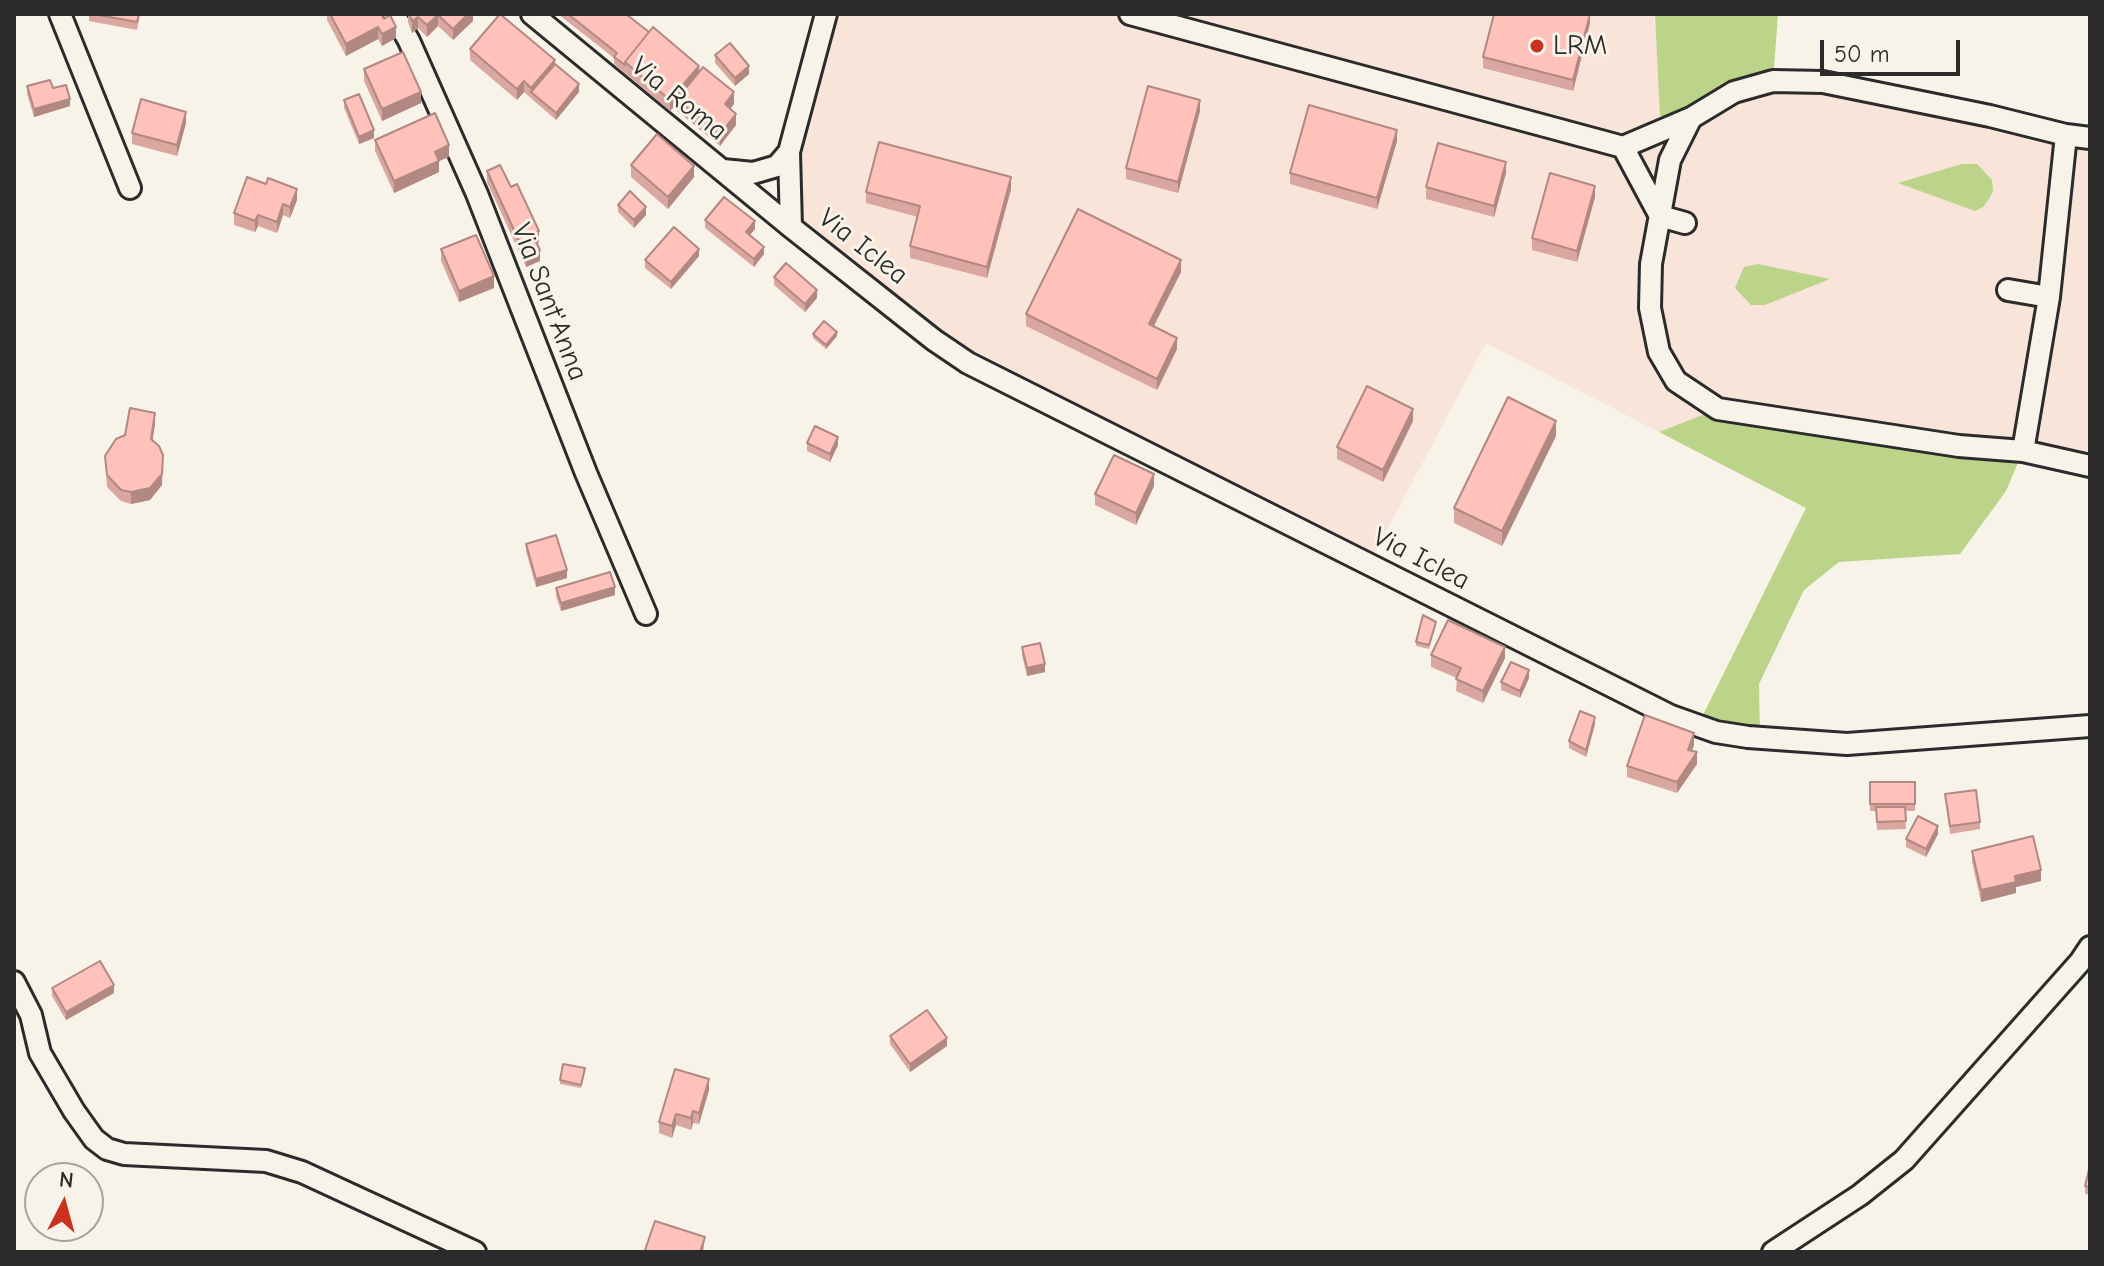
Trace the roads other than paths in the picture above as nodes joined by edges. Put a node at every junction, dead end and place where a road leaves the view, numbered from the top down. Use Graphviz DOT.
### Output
graph roads {
  1 [pos="60,14"];
  2 [pos="394,14"];
  3 [pos="532,14"];
  4 [pos="1130,14"];
  5 [pos="827,20"];
  6 [pos="1691,118"];
  7 [pos="2066,135"];
  8 [pos="2090,138"];
  9 [pos="1623,147"];
  10 [pos="789,152"];
  11 [pos="723,170"];
  12 [pos="761,171"];
  13 [pos="790,181"];
  14 [pos="130,188"];
  15 [pos="754,196"];
  16 [pos="1660,216"];
  17 [pos="1685,223"];
  18 [pos="791,227"];
  19 [pos="2008,290"];
  20 [pos="2049,297"];
  21 [pos="2023,451"];
  22 [pos="2090,466"];
  23 [pos="646,614"];
  24 [pos="2090,726"];
  25 [pos="2090,947"];
  26 [pos="14,982"];
  27 [pos="475,1252"];
  28 [pos="1773,1252"];
  1 -- 14 [label="street"];
  2 -- 23 [label="street, Via Sant'Anna"];
  3 -- 11 [label="street, Via Roma"];
  4 -- 9 [label="street"];
  5 -- 10 [label="street"];
  6 -- 7 [label="street"];
  6 -- 9 [label="street"];
  6 -- 16 [label="street"];
  7 -- 8 [label="street"];
  7 -- 20 [label="street"];
  9 -- 16 [label="street"];
  10 -- 12 [label="street"];
  10 -- 13 [label="street"];
  11 -- 12 [label="street"];
  11 -- 15 [label="street, Via Roma"];
  12 -- 15 [label="street"];
  13 -- 15 [label="street"];
  13 -- 18 [label="street"];
  15 -- 18 [label="street, Via Roma"];
  16 -- 17 [label="street"];
  16 -- 21 [label="street"];
  18 -- 24 [label="street, Via Iclea"];
  19 -- 20 [label="street"];
  20 -- 21 [label="street"];
  21 -- 22 [label="street"];
  25 -- 28 [label="street"];
  26 -- 27 [label="street"];
}
